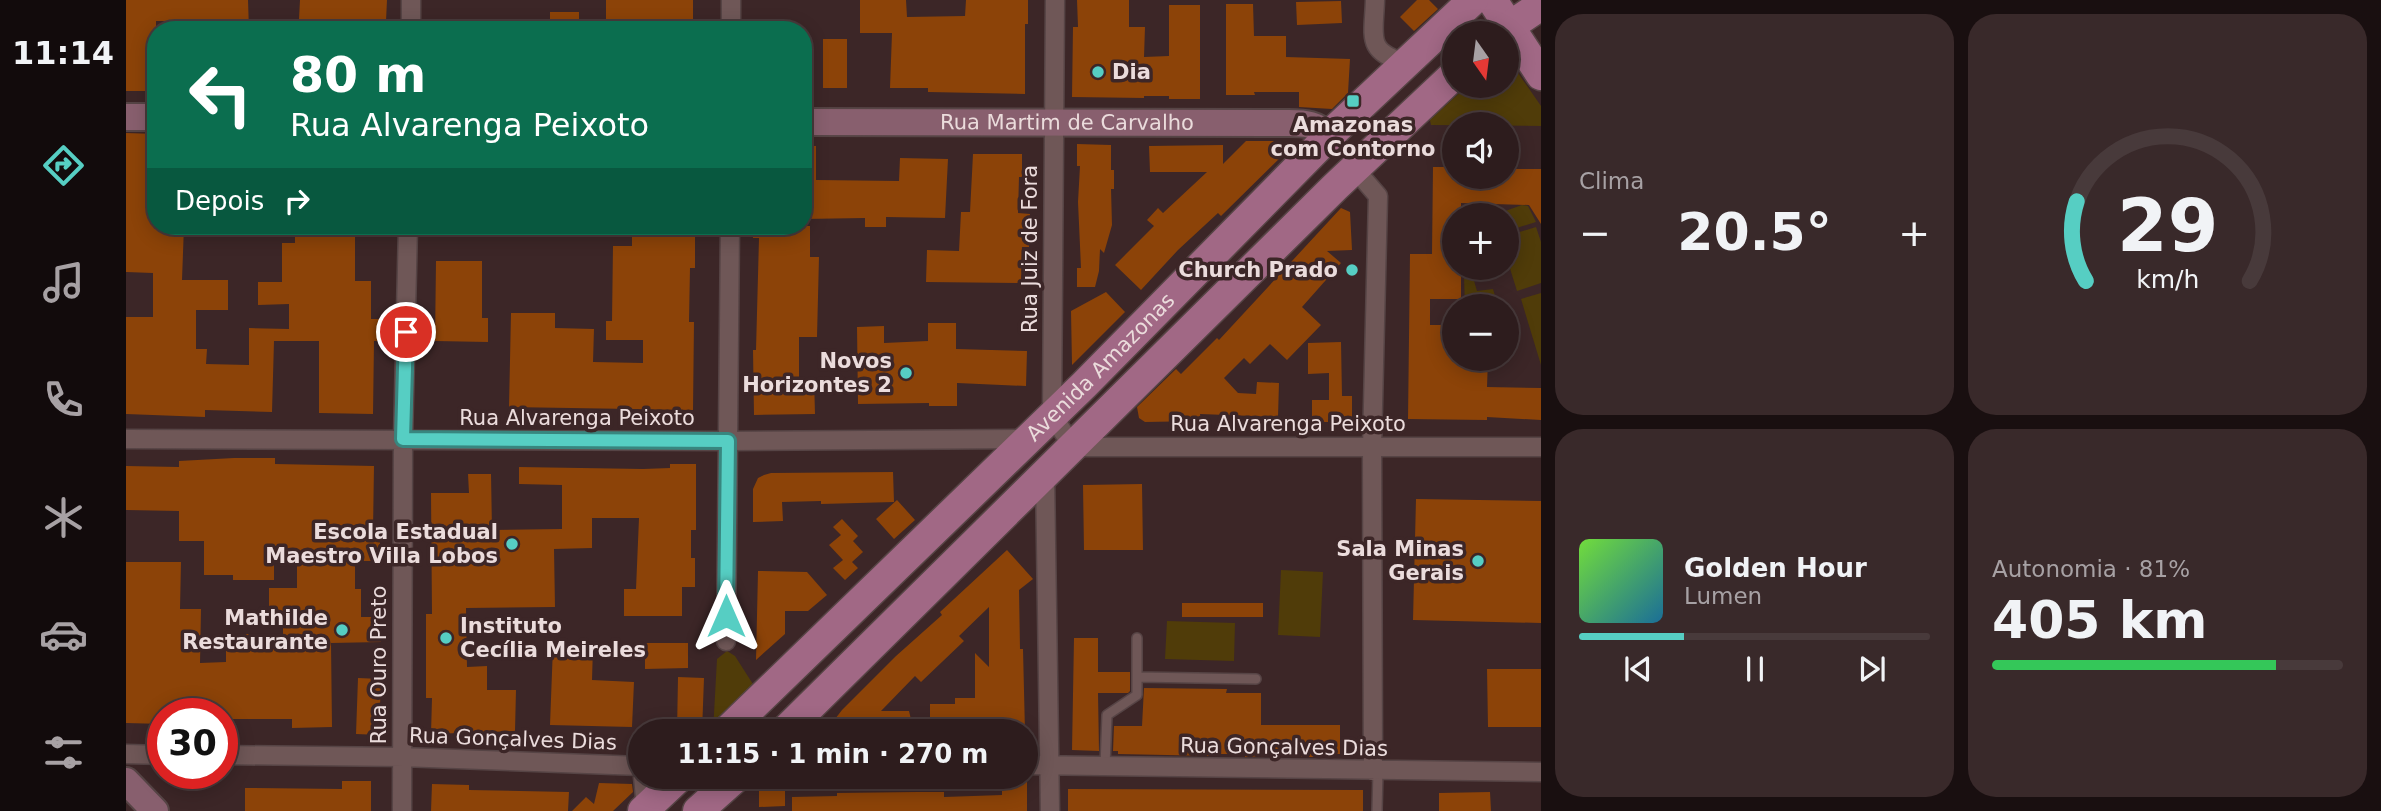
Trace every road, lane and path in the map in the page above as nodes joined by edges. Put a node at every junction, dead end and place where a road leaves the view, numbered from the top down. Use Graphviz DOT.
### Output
graph roads {
  1 [pos="411,0"];
  2 [pos="731,0"];
  3 [pos="1055,0"];
  4 [pos="1375,0"];
  5 [pos="1473,0"];
  6 [pos="1492,0"];
  7 [pos="1537,8"];
  8 [pos="411,21"];
  9 [pos="731,21"];
  10 [pos="1500,21"];
  11 [pos="1518,21"];
  12 [pos="1519,48"];
  13 [pos="1405,63"];
  14 [pos="1541,75"];
  15 [pos="1442,86"];
  16 [pos="126,117"];
  17 [pos="147,117"];
  18 [pos="812,122"];
  19 [pos="1054,123"];
  20 [pos="1329,136"];
  21 [pos="1344,179"];
  22 [pos="408,235"];
  23 [pos="730,235"];
  24 [pos="1052,415"];
  25 [pos="126,439"];
  26 [pos="403,439"];
  27 [pos="1027,439"];
  28 [pos="728,441"];
  29 [pos="1073,447"];
  30 [pos="1372,447"];
  31 [pos="1541,447"];
  32 [pos="1046,488"];
  33 [pos="1137,638"];
  34 [pos="726,641"];
  35 [pos="1137,677"];
  36 [pos="1256,680"];
  37 [pos="739,719"];
  38 [pos="798,719"];
  39 [pos="126,754"];
  40 [pos="147,755"];
  41 [pos="238,755"];
  42 [pos="402,757"];
  43 [pos="1038,766"];
  44 [pos="1050,766"];
  45 [pos="1105,766"];
  46 [pos="628,769"];
  47 [pos="1375,771"];
  48 [pos="1541,772"];
  49 [pos="126,781"];
  50 [pos="641,789"];
  51 [pos="666,789"];
  52 [pos="723,789"];
  53 [pos="644,809"];
  54 [pos="155,811"];
  55 [pos="402,811"];
  56 [pos="698,811"];
  57 [pos="1050,811"];
  58 [pos="1377,811"];
  1 -- 8 [label="street"];
  2 -- 9 [label="street"];
  3 -- 19 [label="street, Rua Juiz de Fora"];
  4 -- 13 [label="street"];
  5 -- 13 [label="main road, Avenida Amazonas"];
  6 -- 10 [label="main road"];
  7 -- 11 [label="main road"];
  12 -- 14 [label="main road"];
  13 -- 20 [label="main road, Avenida Amazonas"];
  15 -- 21 [label="main road, Avenida Amazonas"];
  16 -- 17 [label="street"];
  18 -- 19 [label="street, Rua Martim de Carvalho"];
  19 -- 20 [label="street, Rua Martim de Carvalho"];
  19 -- 24 [label="street, Rua Juiz de Fora"];
  20 -- 24 [label="main road, Avenida Amazonas"];
  21 -- 29 [label="main road, Avenida Amazonas"];
  21 -- 30 [label="street"];
  22 -- 26 [label="street, Rua Ouro Preto"];
  23 -- 28 [label="street"];
  24 -- 27 [label="main road, Avenida Amazonas"];
  24 -- 29 [label="street"];
  25 -- 26 [label="street, Rua Alvarenga Peixoto"];
  26 -- 28 [label="street, Rua Alvarenga Peixoto"];
  26 -- 42 [label="street, Rua Ouro Preto"];
  27 -- 28 [label="street, Rua Alvarenga Peixoto"];
  27 -- 37 [label="main road, Avenida Amazonas"];
  28 -- 34 [label="street"];
  29 -- 30 [label="street, Rua Alvarenga Peixoto"];
  29 -- 32 [label="main road, Avenida Amazonas"];
  30 -- 31 [label="street, Rua Alvarenga Peixoto"];
  30 -- 47 [label="street"];
  32 -- 38 [label="main road, Avenida Amazonas"];
  32 -- 44 [label="street"];
  33 -- 35 [label="lane"];
  35 -- 36 [label="lane"];
  35 -- 45 [label="lane"];
  39 -- 40 [label="street"];
  41 -- 42 [label="street, Rua Gonçalves Dias"];
  42 -- 46 [label="street, Rua Gonçalves Dias"];
  42 -- 55 [label="street, Rua Ouro Preto"];
  43 -- 44 [label="street, Rua Gonçalves Dias"];
  44 -- 45 [label="street, Rua Gonçalves Dias"];
  44 -- 57 [label="street"];
  45 -- 47 [label="street, Rua Gonçalves Dias"];
  47 -- 48 [label="street, Rua Gonçalves Dias"];
  47 -- 58 [label="lane"];
  49 -- 54 [label="street"];
  50 -- 53 [label="street, Rua Gonçalves Dias"];
  51 -- 53 [label="main road"];
  52 -- 56 [label="main road"];
}
